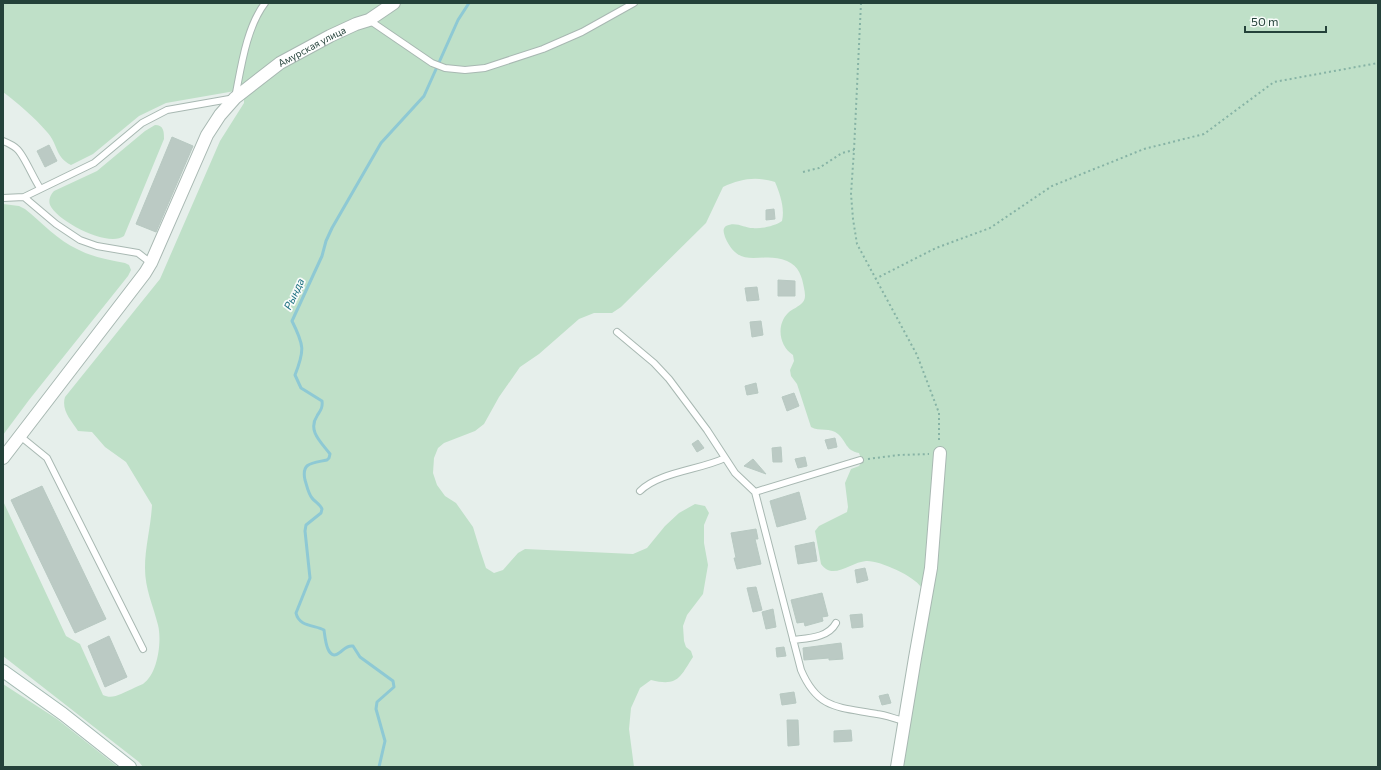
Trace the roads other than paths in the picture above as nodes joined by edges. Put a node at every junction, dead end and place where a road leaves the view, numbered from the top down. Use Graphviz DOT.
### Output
graph roads {
  1 [pos="266,3"];
  2 [pos="394,3"];
  3 [pos="634,3"];
  4 [pos="369,20"];
  5 [pos="235,98"];
  6 [pos="3,141"];
  7 [pos="40,188"];
  8 [pos="24,197"];
  9 [pos="3,198"];
  10 [pos="151,263"];
  11 [pos="617,332"];
  12 [pos="20,436"];
  13 [pos="940,453"];
  14 [pos="3,458"];
  15 [pos="725,458"];
  16 [pos="860,460"];
  17 [pos="640,491"];
  18 [pos="755,492"];
  19 [pos="836,623"];
  20 [pos="793,640"];
  21 [pos="143,649"];
  22 [pos="3,671"];
  23 [pos="904,721"];
  24 [pos="130,767"];
  25 [pos="897,767"];
  1 -- 5 [label="lane"];
  2 -- 4 [label="street, Амурская улица"];
  3 -- 4 [label="lane"];
  4 -- 5 [label="street, Амурская улица"];
  5 -- 7 [label="lane"];
  5 -- 10 [label="street, Амурская улица"];
  6 -- 7 [label="lane"];
  7 -- 8 [label="lane"];
  8 -- 9 [label="lane"];
  8 -- 10 [label="lane"];
  10 -- 12 [label="street, Амурская улица"];
  11 -- 15 [label="lane"];
  12 -- 14 [label="street, Амурская улица"];
  12 -- 21 [label="lane"];
  13 -- 23 [label="street"];
  15 -- 17 [label="lane"];
  15 -- 18 [label="lane"];
  16 -- 18 [label="lane"];
  18 -- 20 [label="lane"];
  19 -- 20 [label="lane"];
  20 -- 23 [label="lane"];
  22 -- 24 [label="street"];
  23 -- 25 [label="street"];
}
